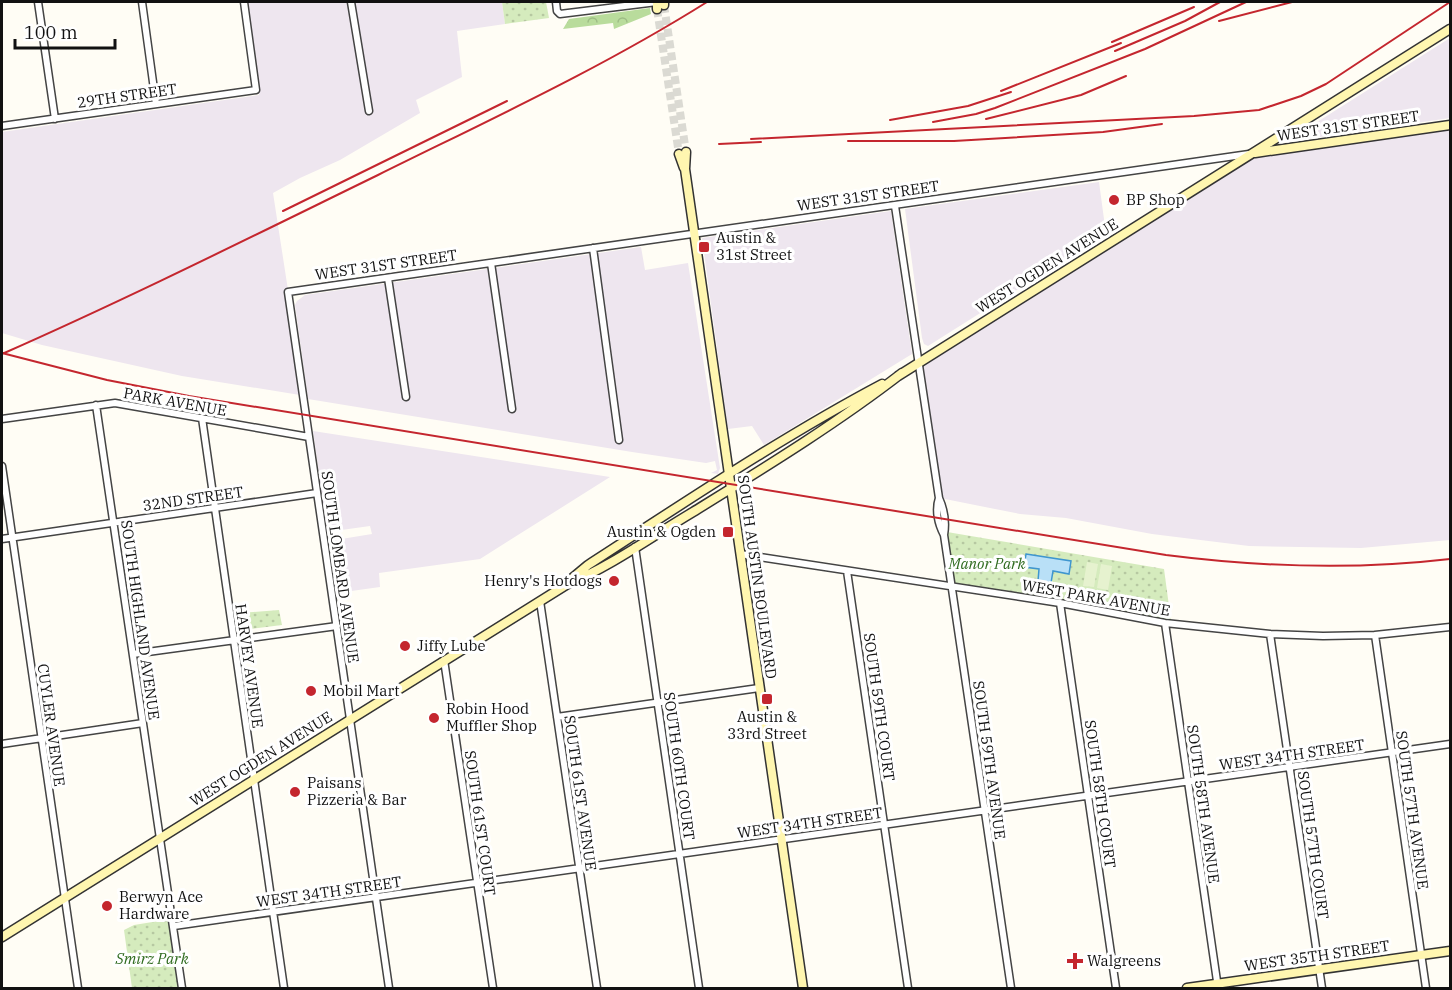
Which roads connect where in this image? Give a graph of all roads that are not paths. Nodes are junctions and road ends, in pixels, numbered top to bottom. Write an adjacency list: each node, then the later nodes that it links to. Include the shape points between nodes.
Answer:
1 (38, 2): 10 (street)
2 (142, 2): 8 (street)
3 (244, 2): 8 (street, 29TH STREET, via 256,90)
4 (351, 2): 9 (street)
5 (556, 2): 6 (street, via 560,14)
6 (660, 4)
7 (1450, 29): 14 (main road, WEST OGDEN AVENUE)
8 (156, 104): 10 (street, 29TH STREET)
9 (369, 111)
10 (55, 118): 12 (street, 29TH STREET)
11 (1450, 125): 14 (main road, WEST 31ST STREET)
12 (2, 126)
13 (682, 153): 16 (main road, SOUTH AUSTIN BOULEVARD)
14 (1252, 154): 15 (street, WEST 31ST STREET); 21 (main road, WEST OGDEN AVENUE)
15 (895, 206): 16 (street, WEST 31ST STREET); 21 (street, SOUTH 59TH AVENUE)
16 (694, 233): 17 (street, WEST 31ST STREET); 31 (main road, SOUTH AUSTIN BOULEVARD)
17 (592, 248): 18 (street, WEST 31ST STREET); 29 (street)
18 (491, 263): 19 (street, WEST 31ST STREET); 25 (street)
19 (388, 278): 20 (street, WEST 31ST STREET); 23 (street)
20 (288, 292): 28 (street, SOUTH LOMBARD AVENUE)
21 (919, 363): 22 (main road, WEST OGDEN AVENUE); 42 (street, SOUTH 59TH AVENUE, via 939,498 938,516)
22 (903, 374): 31 (main road, WEST OGDEN AVENUE, via 846,403); 32 (main road, WEST OGDEN AVENUE)
23 (406, 397)
24 (96, 405): 26 (street, PARK AVENUE, via 115,403); 27 (street, PARK AVENUE); 35 (street, SOUTH HIGHLAND AVENUE)
25 (512, 409)
26 (202, 418): 28 (street, PARK AVENUE); 34 (street, HARVEY AVENUE)
27 (2, 419)
28 (309, 437): 33 (street, SOUTH LOMBARD AVENUE)
29 (619, 440)
30 (2, 466): 36 (street, CUYLER AVENUE)
31 (729, 475): 32 (main road, SOUTH AUSTIN BOULEVARD); 41 (main road, WEST OGDEN AVENUE, via 588,565)
32 (731, 488): 38 (main road, WEST OGDEN AVENUE); 39 (main road, SOUTH AUSTIN BOULEVARD)
33 (317, 493): 34 (street, 32ND STREET); 46 (street, SOUTH LOMBARD AVENUE)
34 (215, 508): 35 (street, 32ND STREET); 50 (street, HARVEY AVENUE)
35 (113, 522): 36 (street, 32ND STREET); 51 (street, SOUTH HIGHLAND AVENUE)
36 (12, 537): 37 (street, 32ND STREET); 58 (street, CUYLER AVENUE)
37 (2, 539)
38 (635, 547): 41 (main road, WEST OGDEN AVENUE); 54 (street, SOUTH 60TH COURT)
39 (740, 554): 40 (street, WEST PARK AVENUE); 53 (main road, SOUTH AUSTIN BOULEVARD)
40 (847, 571): 42 (street, WEST PARK AVENUE); 67 (street, SOUTH 59TH COURT)
41 (566, 585): 43 (main road, WEST OGDEN AVENUE)
42 (952, 587): 44 (street, WEST PARK AVENUE); 66 (street, SOUTH 59TH AVENUE)
43 (540, 601): 52 (main road, WEST OGDEN AVENUE); 55 (street, SOUTH 61ST AVENUE)
44 (1060, 603): 45 (street, WEST PARK AVENUE); 65 (street, SOUTH 58TH COURT)
45 (1165, 623): 48 (street, WEST PARK AVENUE); 64 (street, SOUTH 58TH AVENUE)
46 (337, 626): 50 (street); 56 (street, SOUTH LOMBARD AVENUE)
47 (1450, 627): 49 (street, WEST PARK AVENUE)
48 (1270, 634): 49 (street, WEST PARK AVENUE); 62 (street, SOUTH 57TH COURT)
49 (1376, 635): 61 (street, SOUTH 57TH AVENUE)
50 (234, 640): 51 (street); 63 (street, HARVEY AVENUE)
51 (133, 654): 57 (street, SOUTH HIGHLAND AVENUE)
52 (444, 660): 56 (main road, WEST OGDEN AVENUE); 72 (street, SOUTH 61ST COURT)
53 (759, 688): 54 (street); 69 (main road, SOUTH AUSTIN BOULEVARD)
54 (658, 703): 55 (street); 70 (street, SOUTH 60TH COURT)
55 (557, 717): 71 (street, SOUTH 61ST AVENUE)
56 (350, 719): 63 (main road, WEST OGDEN AVENUE); 74 (street, SOUTH LOMBARD AVENUE)
57 (143, 723): 58 (street); 68 (street, SOUTH HIGHLAND AVENUE)
58 (41, 738): 59 (street); 73 (street, CUYLER AVENUE)
59 (2, 744)
60 (1450, 744): 61 (street, WEST 34TH STREET)
61 (1392, 753): 62 (street, WEST 34TH STREET); 79 (street, SOUTH 57TH AVENUE)
62 (1290, 767): 64 (street, WEST 34TH STREET); 80 (street, SOUTH 57TH COURT)
63 (253, 779): 68 (main road, WEST OGDEN AVENUE); 75 (street, HARVEY AVENUE)
64 (1188, 782): 65 (street, WEST 34TH STREET); 81 (street, SOUTH 58TH AVENUE)
65 (1088, 796): 66 (street, WEST 34TH STREET); 92 (street, SOUTH 58TH COURT)
66 (984, 811): 67 (street, WEST 34TH STREET); 91 (street, SOUTH 59TH AVENUE)
67 (884, 825): 69 (street, WEST 34TH STREET); 90 (street, SOUTH 59TH COURT)
68 (160, 839): 73 (main road, WEST OGDEN AVENUE); 76 (street, SOUTH HIGHLAND AVENUE)
69 (781, 840): 70 (street, WEST 34TH STREET); 89 (main road, SOUTH AUSTIN BOULEVARD)
70 (680, 854): 71 (street, WEST 34TH STREET); 88 (street, SOUTH 60TH COURT)
71 (579, 868): 72 (street, WEST 34TH STREET); 87 (street, SOUTH 61ST AVENUE)
72 (477, 883): 74 (street, WEST 34TH STREET); 86 (street, SOUTH 61ST COURT)
73 (64, 898): 77 (main road, WEST OGDEN AVENUE); 82 (street, CUYLER AVENUE)
74 (376, 898): 75 (street, WEST 34TH STREET); 85 (street, SOUTH LOMBARD AVENUE)
75 (273, 912): 76 (street, WEST 34TH STREET); 84 (street, HARVEY AVENUE)
76 (174, 926): 83 (street, SOUTH HIGHLAND AVENUE)
77 (2, 937)
78 (1450, 951): 79 (main road, WEST 35TH STREET)
79 (1421, 955): 80 (main road, WEST 35TH STREET); 95 (street, SOUTH 57TH AVENUE)
80 (1319, 970): 81 (main road, WEST 35TH STREET); 94 (street, SOUTH 57TH COURT)
81 (1218, 986): 93 (main road, WEST 35TH STREET)
82 (78, 988)
83 (182, 988)
84 (284, 988)
85 (389, 988)
86 (493, 988)
87 (597, 988)
88 (699, 988)
89 (803, 988)
90 (908, 988)
91 (1011, 988)
92 (1116, 988)
93 (1187, 988)
94 (1322, 988)
95 (1426, 988)

